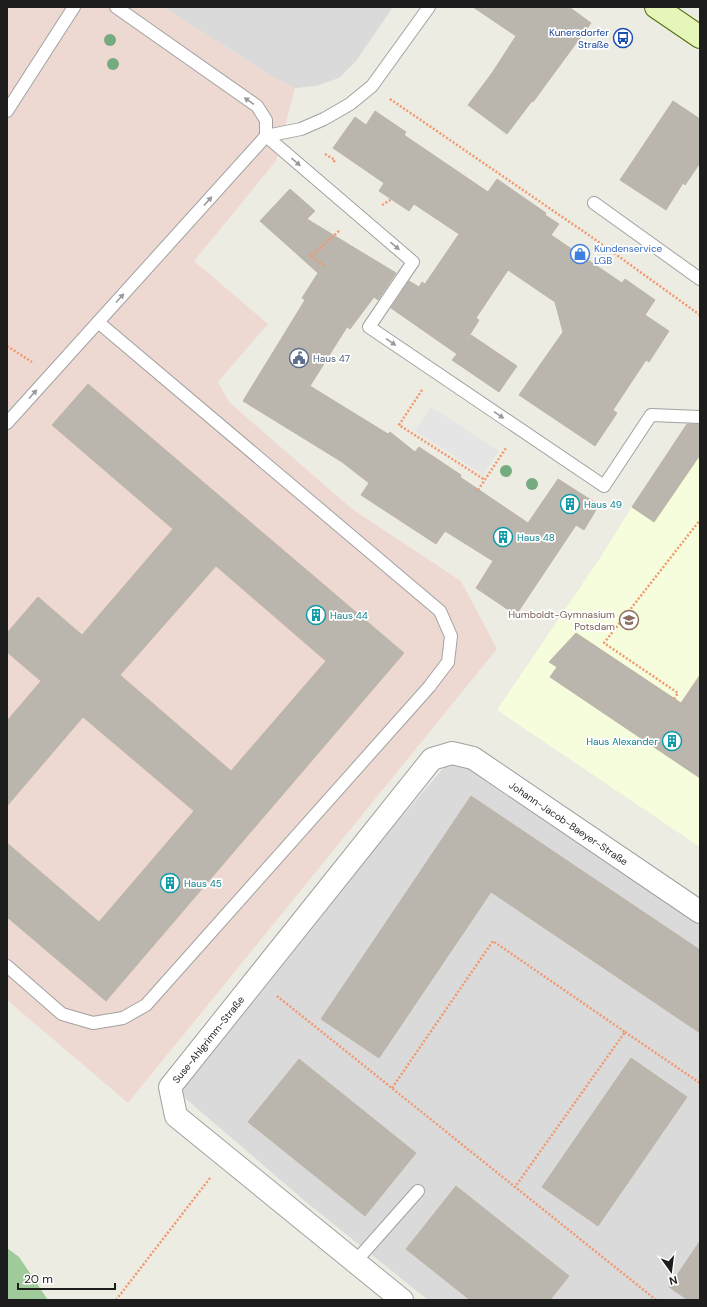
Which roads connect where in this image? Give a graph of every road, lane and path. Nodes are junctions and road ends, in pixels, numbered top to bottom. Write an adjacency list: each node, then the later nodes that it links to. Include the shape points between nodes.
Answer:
1 (74, 7): 7 (lane)
2 (116, 7): 8 (lane, one-way to 2, via 266,120 257,106)
3 (429, 7): 6 (lane)
4 (656, 7): 5 (main road)
5 (700, 37)
6 (372, 86): 8 (lane, via 350,104 324,119 289,132); 11 (path)
7 (7, 111)
8 (266, 136): 12 (lane, one-way to 8); 14 (lane, one-way to 14, via 413,262 369,327)
9 (594, 203): 10 (lane)
10 (700, 279)
11 (700, 315)
12 (98, 322): 15 (lane); 25 (lane, via 440,611 451,636 448,662 430,687 146,1005 123,1018 94,1023 62,1014)
13 (7, 346): 15 (path)
14 (434, 371): 18 (lane, one-way to 18); 19 (path, via 399,425)
15 (50, 375): 17 (lane, one-way to 15)
16 (700, 417): 18 (lane, via 651,415 604,486)
17 (7, 423)
18 (523, 431): 19 (path, via 508,446)
19 (485, 480): 20 (path)
20 (478, 490)
21 (700, 520): 22 (path, via 604,643 678,693)
22 (674, 699)
23 (432, 759): 24 (street, Johann-Jacob-Baeyer-Straße, via 452,753 473,758); 26 (street, Suse-Ahlgrimm-Straße)
24 (700, 912)
25 (7, 966)
26 (257, 980): 29 (path); 30 (street, Suse-Ahlgrimm-Straße, via 170,1087 176,1116)
27 (625, 1032): 28 (path); 29 (path, via 493,941); 31 (path)
28 (700, 1083)
29 (392, 1088): 31 (path)
30 (226, 1157): 33 (street, Suse-Ahlgrimm-Straße); 34 (path)
31 (515, 1186): 36 (path)
32 (418, 1191): 33 (lane)
33 (355, 1262): 35 (street, Suse-Ahlgrimm-Straße)
34 (116, 1300)
35 (402, 1300)
36 (656, 1300)

